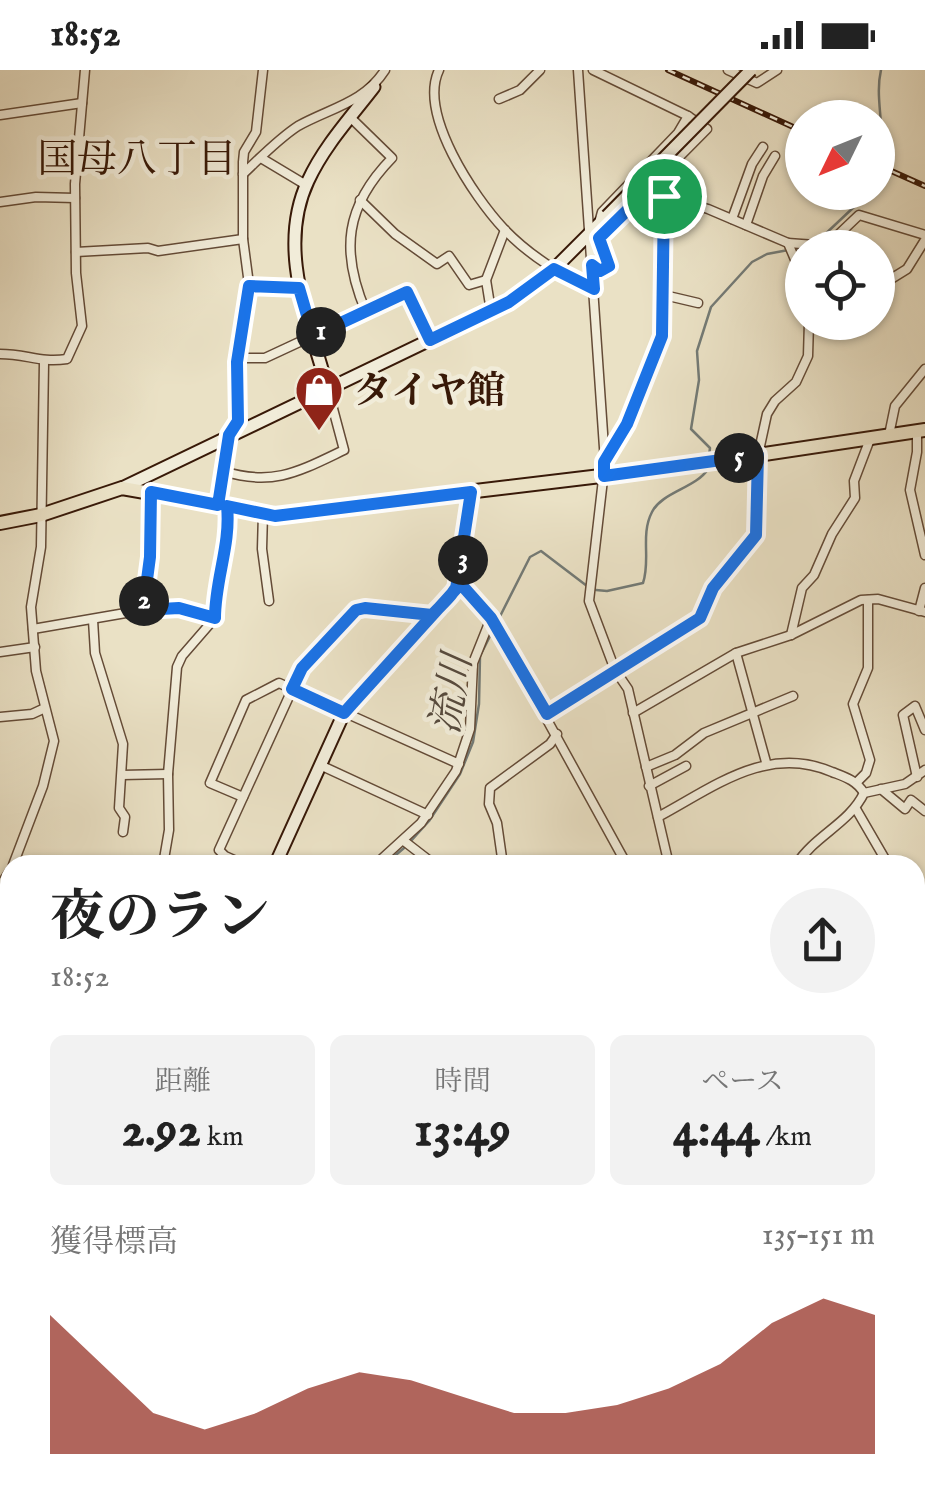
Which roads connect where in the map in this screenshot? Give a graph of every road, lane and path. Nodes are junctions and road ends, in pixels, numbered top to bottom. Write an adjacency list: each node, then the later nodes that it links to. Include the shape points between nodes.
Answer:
1 (95, 70): 10 (street)
2 (263, 70): 21 (street)
3 (385, 70): 12 (street)
4 (439, 70): 30 (street, via 436,120)
5 (540, 70): 13 (street, via 520,90)
6 (578, 70): 32 (street)
7 (594, 70): 16 (street)
8 (751, 70): 32 (street, bridge)
9 (777, 70): 11 (street, via 757,83)
10 (85, 71): 14 (street)
11 (734, 71)
12 (374, 86): 17 (street); 20 (street, via 296,127)
13 (499, 98)
14 (82, 103): 15 (street); 25 (street)
15 (0, 116)
16 (688, 116): 22 (street, via 707,129); 32 (street, via 602,212)
17 (351, 118): 23 (street); 26 (street, via 392,158)
18 (763, 147): 28 (street)
19 (775, 156): 29 (street)
20 (261, 158): 21 (street); 23 (street)
21 (243, 174): 34 (street)
22 (656, 182): 24 (street); 37 (street, via 599,238 606,270)
23 (306, 185): 42 (street, via 294,238)
24 (664, 196): 28 (street); 44 (street)
25 (75, 198): 27 (street); 36 (street)
26 (360, 200): 40 (street, via 437,264 449,256 469,284); 46 (street, via 350,231 350,264)
27 (0, 202)
28 (732, 219): 29 (street)
29 (746, 225): 35 (street)
30 (505, 230): 38 (street); 40 (street)
31 (843, 230): 33 (street, via 859,214)
32 (592, 232): 37 (street); 38 (street)
33 (925, 237): 39 (street, via 907,269)
34 (244, 238): 36 (street); 41 (street)
35 (785, 242)
36 (76, 252): 53 (street, via 82,326 67,360)
37 (592, 265): 43 (street)
38 (554, 269): 43 (street); 47 (street)
39 (895, 276)
40 (486, 280): 47 (street)
41 (249, 286): 42 (street); 52 (street)
42 (299, 288): 48 (street)
43 (594, 289): 61 (street)
44 (664, 295): 45 (street); 61 (street, via 660,350)
45 (698, 303)
46 (366, 312): 48 (street); 49 (street, via 407,292)
47 (491, 312): 49 (street)
48 (313, 336): 52 (street, via 266,358); 55 (street)
49 (430, 340): 55 (street)
50 (808, 340): 60 (street, via 796,382 767,414)
51 (0, 354): 53 (street)
52 (238, 358): 57 (street, via 238,421)
53 (44, 363): 68 (street)
54 (925, 369): 58 (street, via 895,406)
55 (328, 390): 57 (street); 62 (street, via 344,450 291,475 250,480)
56 (921, 431): 58 (main road); 70 (street, via 910,490)
57 (229, 435): 62 (street); 63 (street)
58 (889, 435): 59 (main road)
59 (870, 439): 60 (main road); 83 (street, via 854,481 855,498 802,588)
60 (758, 455): 61 (main road); 87 (street, via 752,543 713,588 700,618)
61 (604, 469): 65 (main road); 87 (street, via 589,601)
62 (223, 471): 66 (street)
63 (122, 488): 64 (main road); 68 (main road)
64 (151, 492): 66 (main road); 76 (street)
65 (471, 492): 67 (main road); 72 (street)
66 (222, 506): 67 (main road); 79 (street, via 230,533)
67 (263, 514): 75 (street)
68 (41, 515): 69 (main road); 82 (street)
69 (0, 523)
70 (922, 527): 71 (street)
71 (925, 556)
72 (459, 582): 78 (street); 81 (street)
73 (925, 588): 77 (street)
74 (868, 600): 77 (street); 83 (street); 107 (street, via 868,668 853,704 870,760)
75 (268, 601)
76 (143, 610): 79 (street, via 179,608); 80 (street)
77 (922, 611)
78 (432, 615): 88 (street, via 356,610 302,668); 91 (street)
79 (215, 618): 104 (street, via 177,667)
80 (93, 620): 82 (street); 105 (street, via 94,653 123,744)
81 (492, 620): 93 (street); 99 (street, via 474,663 470,728)
82 (33, 629): 84 (street)
83 (790, 634): 86 (street)
84 (35, 647): 85 (street); 90 (street)
85 (0, 652)
86 (736, 654): 92 (street); 94 (street)
87 (615, 670): 92 (street); 93 (street)
88 (292, 689): 91 (street); 111 (street); 111 (street, via 279,683 246,700 210,782)
89 (793, 696): 94 (street)
90 (45, 708): 95 (street); 118 (street, via 54,741)
91 (344, 713): 99 (street); 100 (street)
92 (634, 713): 102 (street)
93 (547, 714): 97 (street)
94 (752, 714): 98 (street); 102 (street)
95 (0, 717)
96 (925, 730): 106 (street, via 916,706 903,715)
97 (557, 734): 124 (street, via 490,788); 125 (street)
98 (766, 762): 107 (street, via 810,762); 115 (street)
99 (459, 764): 114 (street)
100 (320, 765): 114 (street); 121 (street)
101 (686, 766): 108 (street)
102 (646, 767): 108 (street)
103 (925, 770): 106 (street)
104 (168, 774): 105 (street); 119 (street)
105 (122, 775): 116 (street)
106 (916, 777): 109 (street)
107 (858, 782): 110 (street)
108 (649, 786): 115 (street)
109 (881, 790): 110 (street); 113 (street, via 905,809 911,800)
110 (864, 792): 112 (street)
111 (242, 798): 120 (street, via 219,850)
112 (856, 809): 127 (street); 128 (street)
113 (925, 811)
114 (428, 815): 117 (street)
115 (658, 817): 126 (street)
116 (124, 832)
117 (404, 841): 122 (street); 123 (street)
118 (17, 855)
119 (165, 855)
120 (224, 855)
121 (280, 855)
122 (387, 855)
123 (422, 855)
124 (501, 855)
125 (619, 855)
126 (667, 855)
127 (804, 855)
128 (884, 855)

